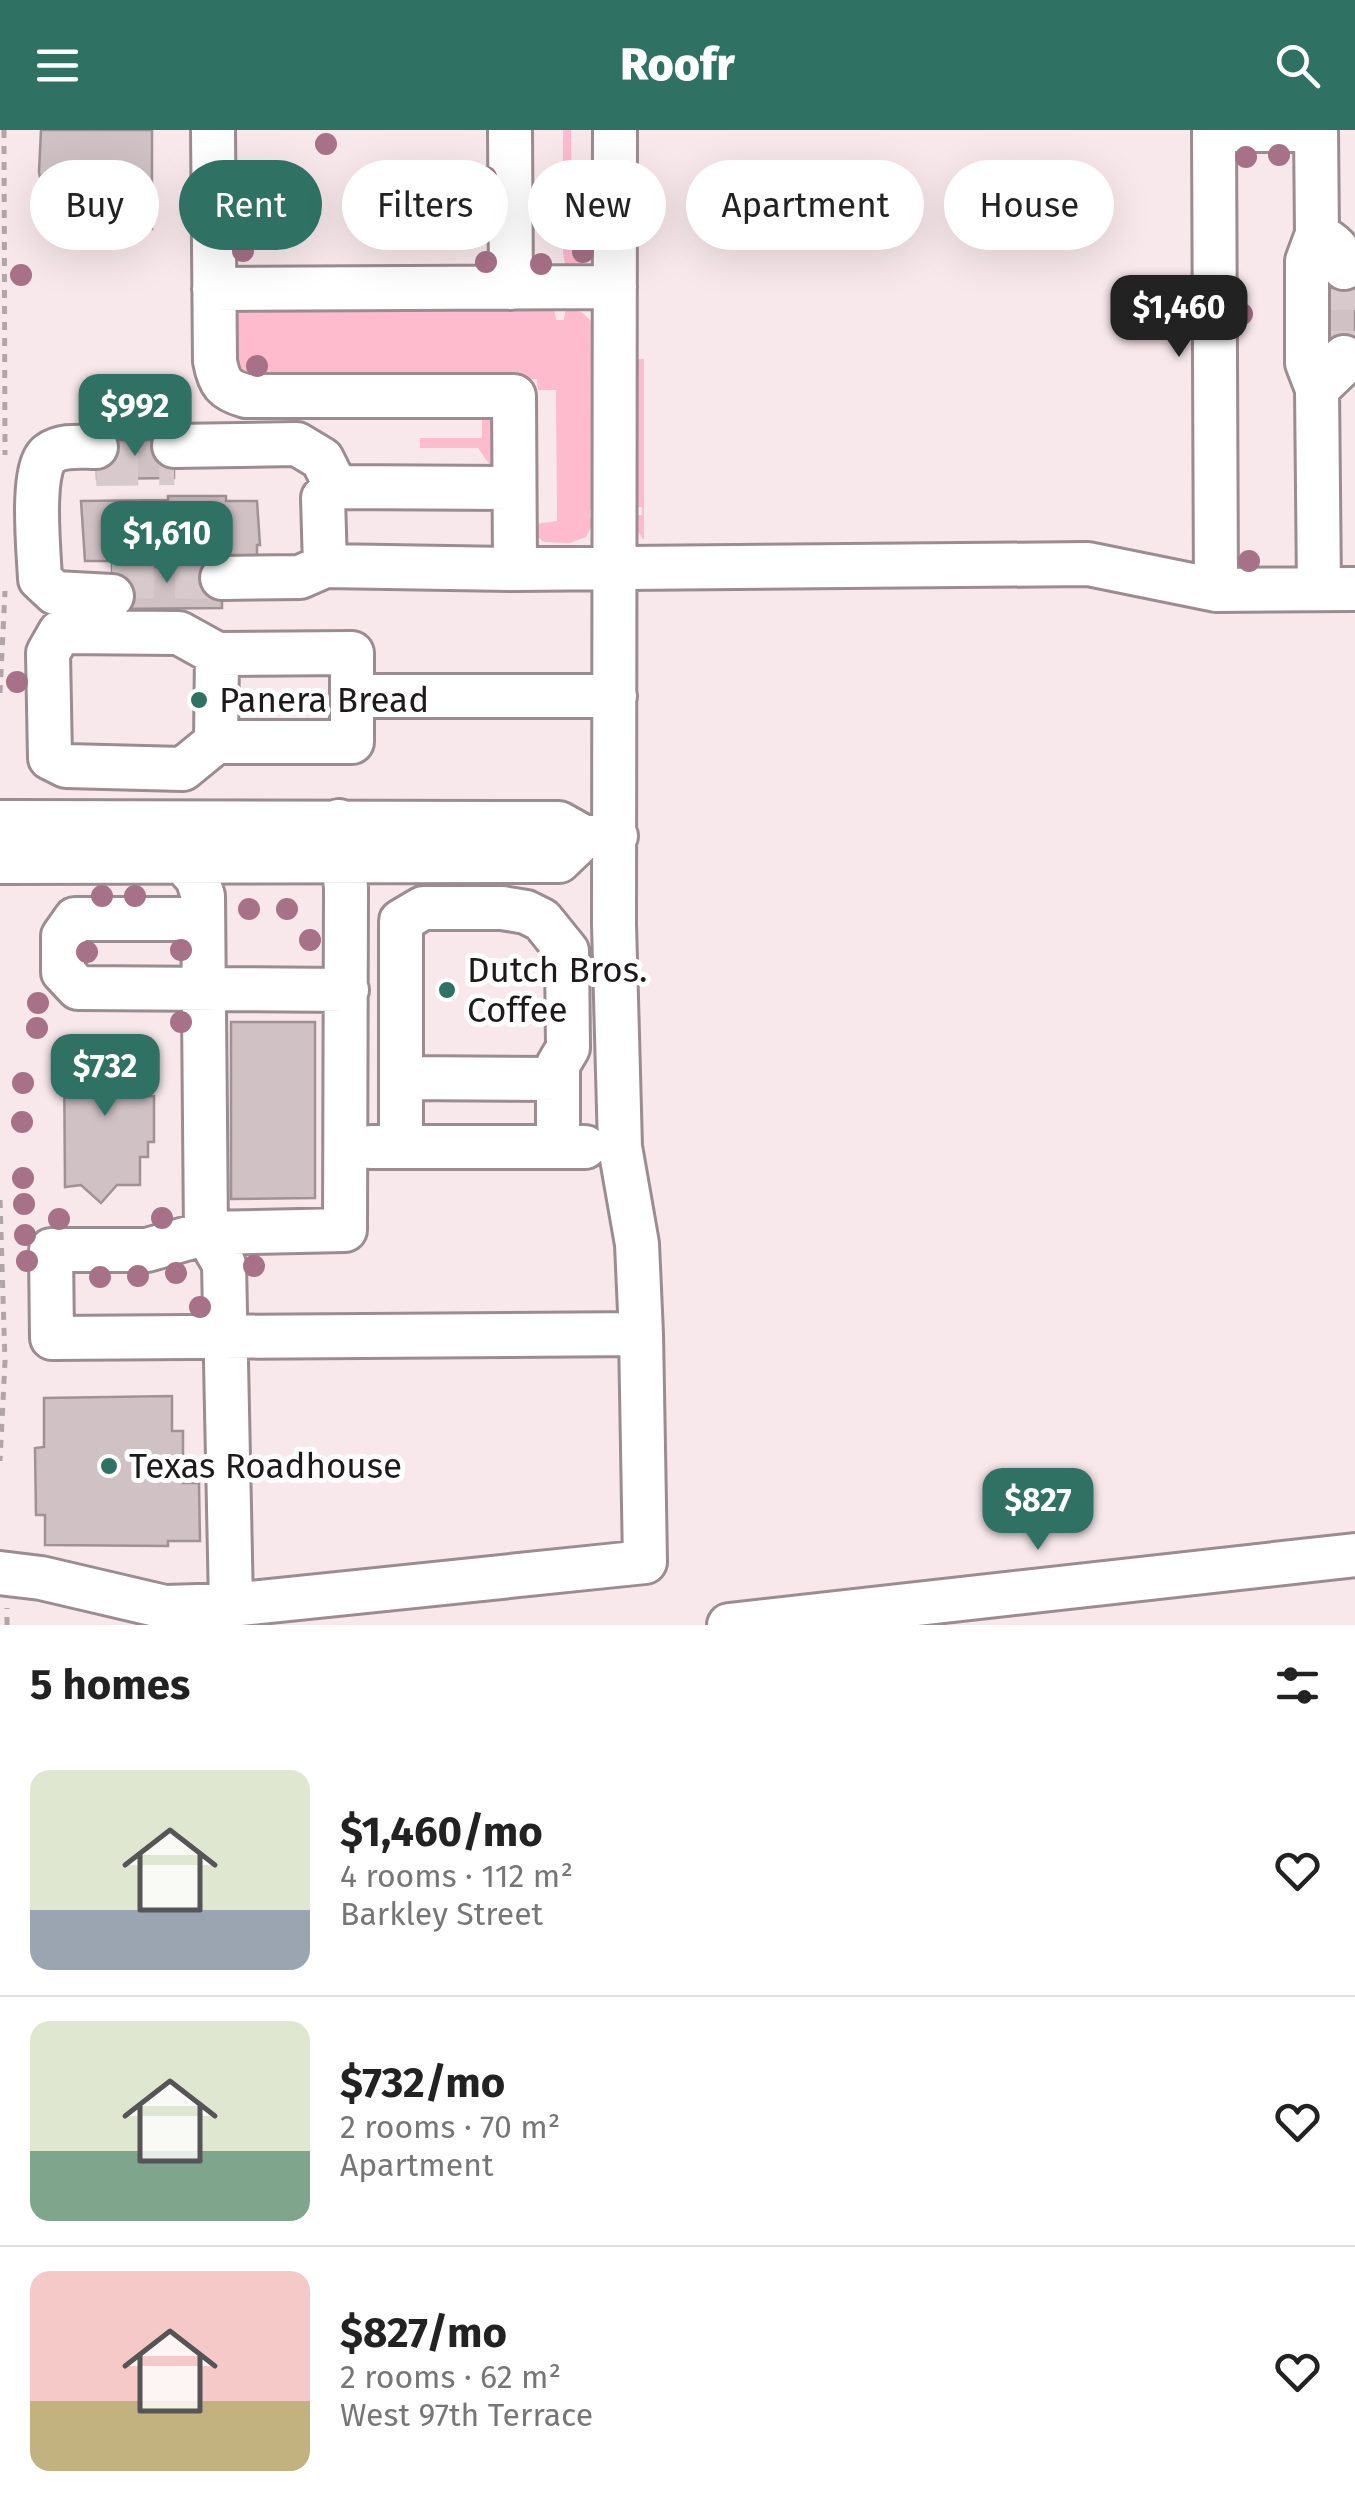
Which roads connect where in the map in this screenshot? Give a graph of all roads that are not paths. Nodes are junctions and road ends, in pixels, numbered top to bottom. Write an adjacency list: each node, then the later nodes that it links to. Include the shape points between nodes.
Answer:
1 (213, 130): 9 (street)
2 (510, 130): 8 (street)
3 (615, 130): 7 (street)
4 (1214, 130): 5 (street, via 1316,130); 22 (street)
5 (1317, 234): 6 (street, via 1337,246); 11 (street, via 1307,261 1307,362)
6 (1344, 268)
7 (616, 287): 8 (street); 17 (street)
8 (511, 288): 9 (street)
9 (214, 289): 15 (street, via 215,361 228,391 514,396)
10 (1344, 357): 11 (street)
11 (1317, 388): 21 (street)
12 (174, 455): 14 (street, via 290,462)
13 (96, 456): 19 (street, via 57,476 58,558 73,573)
14 (336, 488): 15 (street); 16 (street, via 324,498)
15 (514, 488): 18 (street)
16 (325, 566): 18 (street); 20 (street, via 300,577)
17 (616, 568): 18 (street); 22 (street, via 1088,564); 25 (street)
18 (515, 569)
19 (112, 586)
20 (222, 587)
21 (1337, 589): 22 (street)
22 (1216, 590)
23 (217, 654): 24 (street, via 352,653); 26 (street); 26 (street, via 179,633 80,632 60,632 48,653 50,758 66,766 183,769)
24 (352, 696): 25 (street); 26 (street, via 352,742)
25 (615, 696): 28 (street)
26 (216, 742)
27 (0, 822): 29 (street)
28 (600, 837): 29 (street, via 560,823); 40 (street, via 614,924)
29 (340, 841): 30 (street); 34 (street)
30 (182, 861): 31 (street); 32 (street, via 197,878)
31 (0, 862)
32 (203, 919): 33 (street); 33 (street, via 75,919 63,936 63,972 78,988)
33 (204, 990): 34 (street); 41 (street)
34 (347, 990): 37 (street)
35 (558, 1072): 36 (street); 36 (street, via 543,1050 540,954 520,932 428,931 401,948); 39 (street)
36 (401, 1078): 38 (street)
37 (346, 1148): 38 (street); 41 (street, via 346,1230)
38 (401, 1148): 39 (street)
39 (558, 1148): 40 (street)
40 (620, 1148): 42 (street, via 637,1244)
41 (206, 1233): 43 (street, via 224,1264); 43 (street, via 147,1250 52,1250 52,1338)
42 (642, 1334): 43 (street); 46 (street, via 645,1562)
43 (226, 1339): 46 (street)
44 (1355, 1555): 47 (street)
45 (0, 1573): 46 (street, via 165,1607)
46 (231, 1605)
47 (729, 1625)

